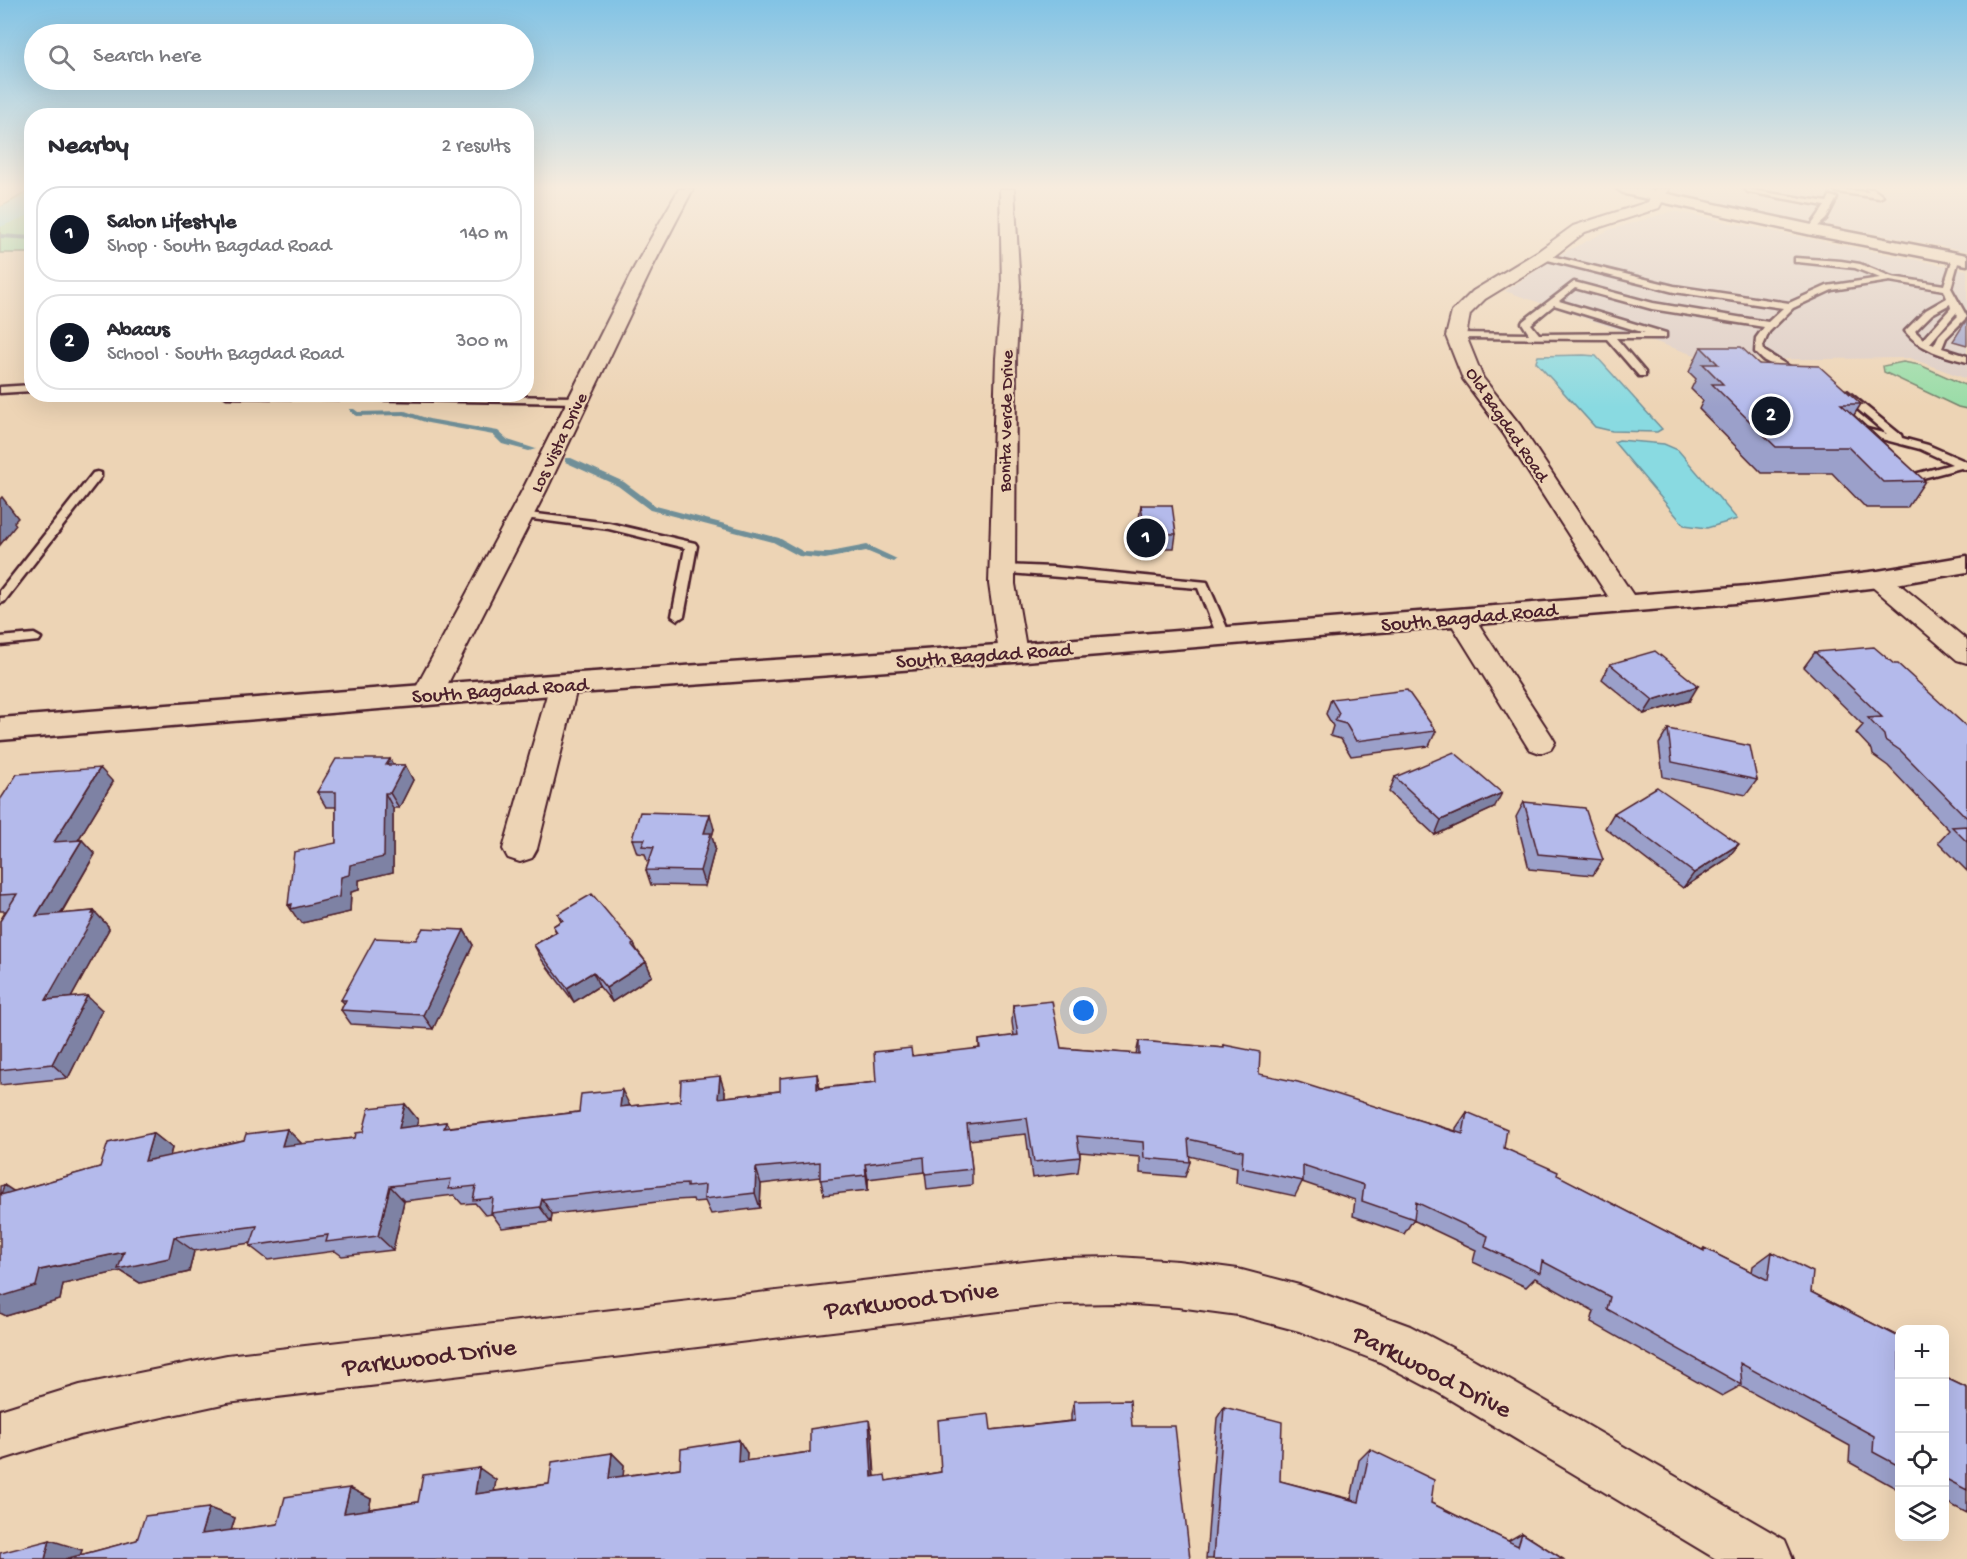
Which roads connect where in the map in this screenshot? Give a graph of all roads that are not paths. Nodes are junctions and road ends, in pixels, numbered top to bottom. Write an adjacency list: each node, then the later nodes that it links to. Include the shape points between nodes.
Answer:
1 (646, 262): 27 (street, Los Vista Drive)
2 (1010, 262): 35 (street, Bonita Verde Drive)
3 (1534, 262): 15 (street, via 1479,295 1461,312)
4 (1565, 262): 7 (lane)
5 (1815, 262): 8 (lane, via 1857,266)
6 (1961, 262): 10 (lane)
7 (1593, 269): 9 (lane); 13 (lane, via 1674,289)
8 (1890, 279): 10 (lane); 13 (lane, via 1830,288)
9 (1574, 285): 11 (lane); 14 (lane, via 1652,306)
10 (1947, 288): 12 (lane)
11 (1552, 302): 16 (lane, via 1526,323); 17 (lane, via 1663,335)
12 (1954, 304): 18 (lane); 18 (lane, via 1929,312 1910,331); 19 (lane, via 1963,316 1942,337)
13 (1790, 306): 14 (lane)
14 (1771, 325): 22 (lane, via 1760,335 1758,346 1763,357)
15 (1456, 336): 16 (lane); 38 (street, Old Bagdad Road, via 1473,379 1512,430)
16 (1536, 337): 17 (lane)
17 (1610, 337): 21 (lane)
18 (1925, 345): 19 (lane)
19 (1937, 349): 20 (lane)
20 (1967, 359)
21 (1642, 374)
22 (1808, 380)
23 (1836, 386): 29 (lane)
24 (24, 388): 25 (lane)
25 (0, 390)
26 (534, 399): 27 (lane)
27 (579, 400): 33 (street, Los Vista Drive)
28 (1846, 421): 29 (lane, via 1853,428)
29 (1902, 441): 30 (lane)
30 (1965, 465): 32 (lane)
31 (97, 475): 37 (lane)
32 (1894, 483)
33 (521, 514): 39 (lane, via 609,526 691,546); 47 (street, Los Vista Drive)
34 (1967, 564): 36 (main road, South Bagdad Road)
35 (1002, 569): 41 (lane, via 1042,568 1162,584 1203,585); 44 (street, Bonita Verde Drive)
36 (1878, 579): 38 (main road, South Bagdad Road); 45 (street)
37 (0, 599)
38 (1626, 604): 40 (main road, South Bagdad Road)
39 (678, 616)
40 (1460, 617): 41 (main road, South Bagdad Road); 49 (street)
41 (1223, 635): 44 (main road, South Bagdad Road)
42 (34, 638): 43 (lane)
43 (0, 640)
44 (1013, 653): 46 (main road, South Bagdad Road)
45 (1967, 654)
46 (564, 684): 47 (main road, South Bagdad Road); 50 (street)
47 (427, 695): 48 (main road, South Bagdad Road)
48 (0, 729)
49 (1540, 742)
50 (520, 849)
51 (0, 1435): 52 (street, Parkwood Drive, via 80,1410 227,1379 1059,1281 1178,1284 1238,1292 1299,1308 1393,1343 1456,1376)
52 (1766, 1559)

